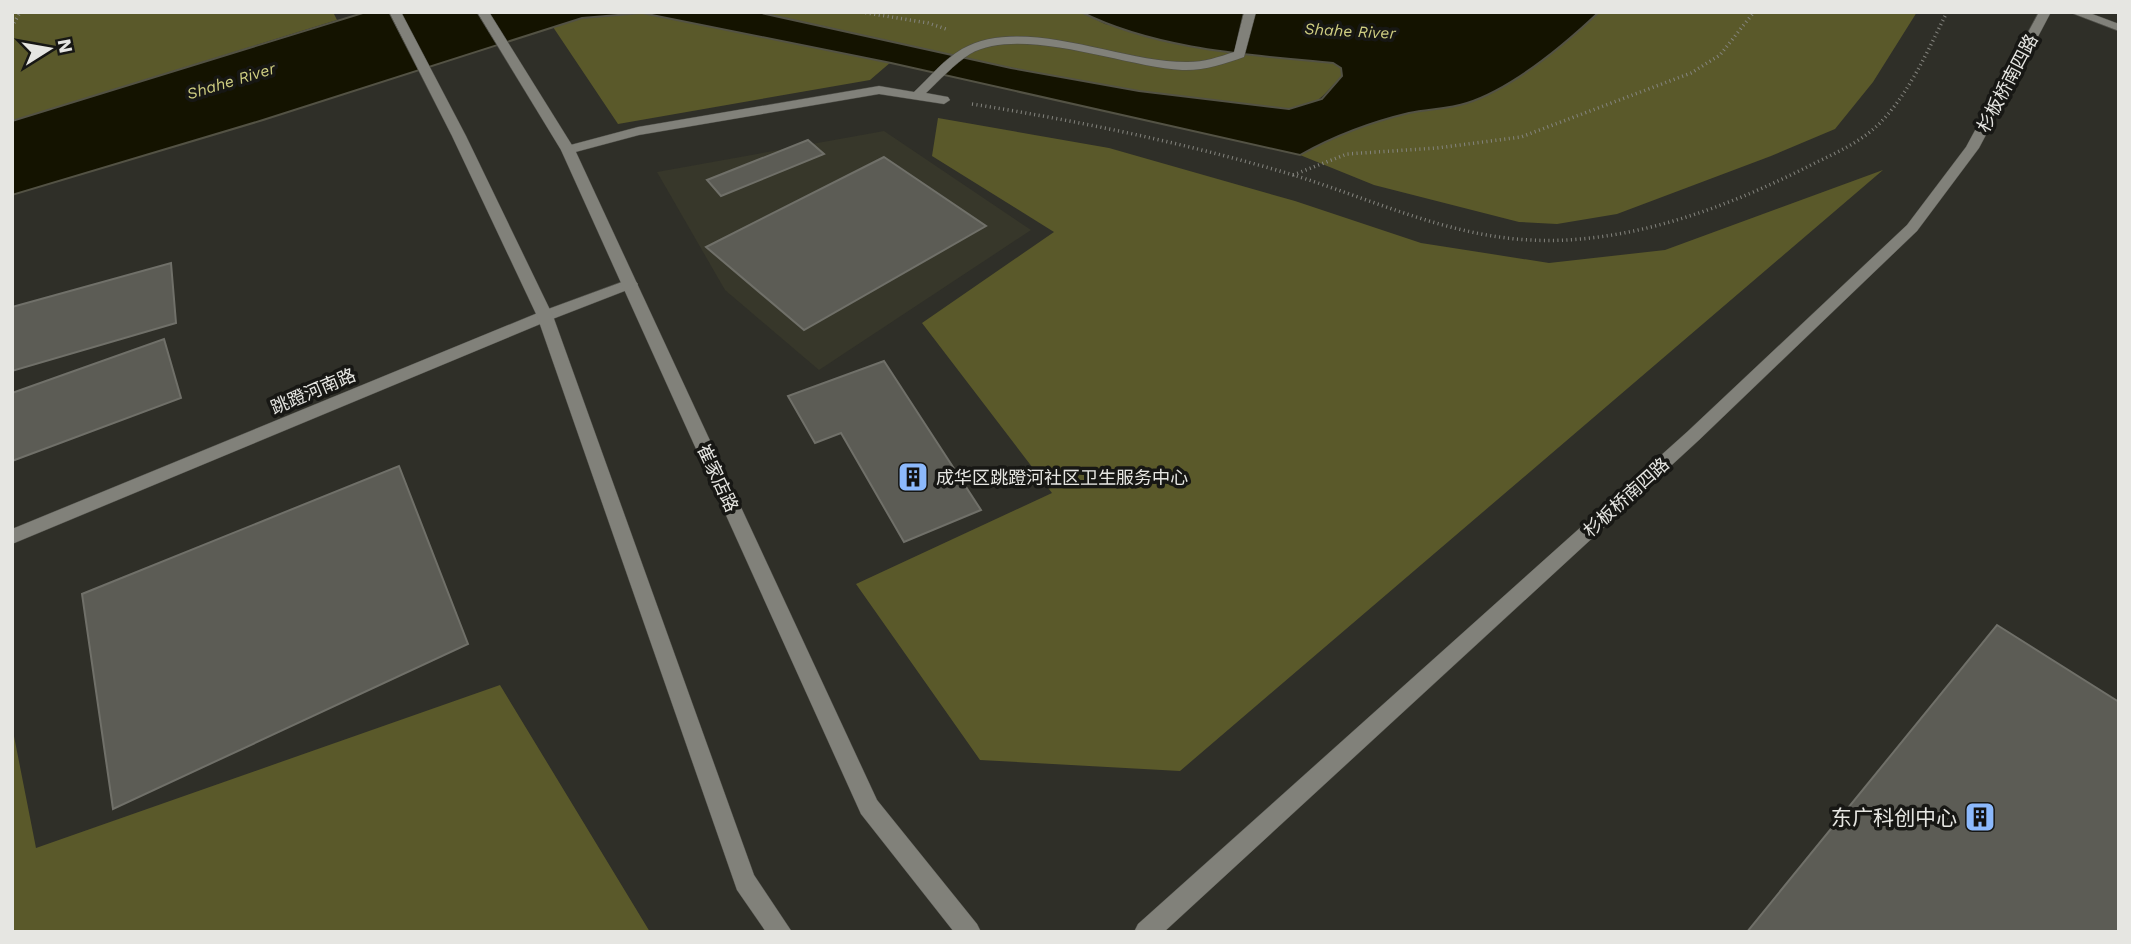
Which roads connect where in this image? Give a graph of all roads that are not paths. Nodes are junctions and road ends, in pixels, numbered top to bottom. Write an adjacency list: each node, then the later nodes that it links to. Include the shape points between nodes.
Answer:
1 (395, 12): 11 (main road)
2 (483, 12): 9 (main road, 崔家店路)
3 (1250, 12): 7 (main road, via 1240,54 1213,64 1181,66 1033,41 968,50)
4 (2045, 12): 15 (main road, 杉板桥南四路, via 1972,148 1912,228 1693,436)
5 (2075, 12): 6 (main road)
6 (2119, 28)
7 (916, 96): 8 (main road); 9 (main road, via 879,90 638,131)
8 (944, 100)
9 (568, 150): 10 (main road, 崔家店路)
10 (630, 284): 11 (main road, 跳蹬河南路); 14 (main road, 崔家店路, via 869,807)
11 (545, 316): 12 (main road, 跳蹬河南路); 13 (main road, via 745,882)
12 (12, 537)
13 (780, 932)
14 (969, 932)
15 (1146, 932)

